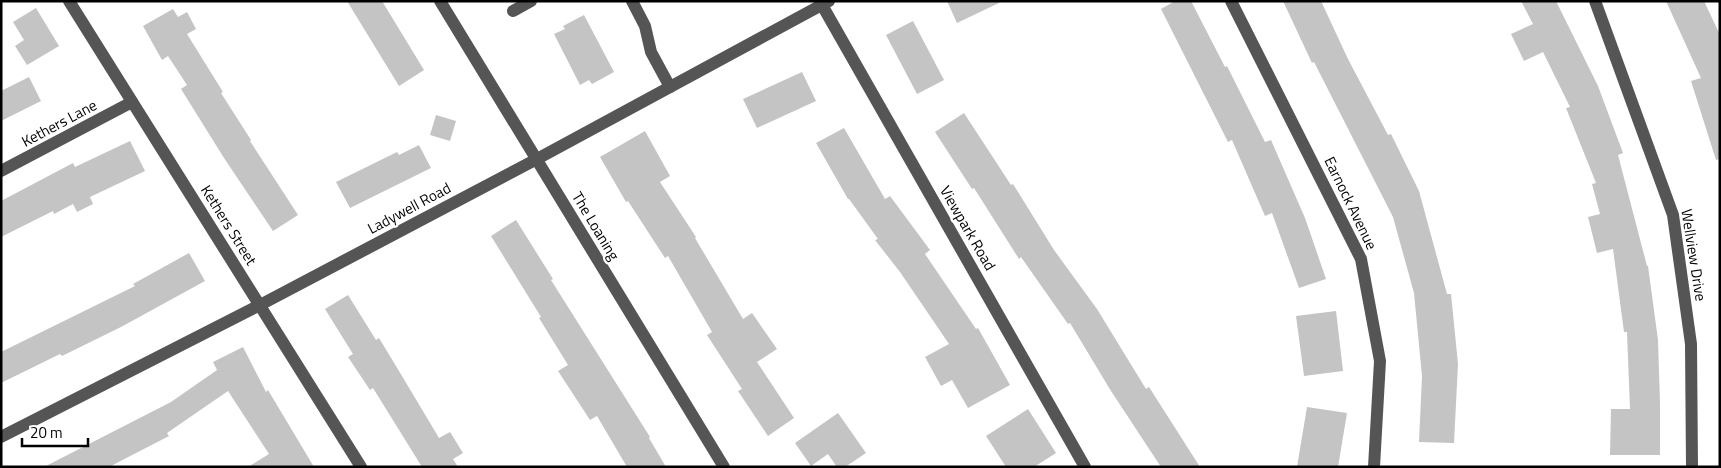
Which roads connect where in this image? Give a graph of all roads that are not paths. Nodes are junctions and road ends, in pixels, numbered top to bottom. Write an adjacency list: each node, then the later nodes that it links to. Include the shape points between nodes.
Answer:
1 (69, 1): 10 (street, Kethers Street)
2 (440, 1): 11 (street, The Loaning)
3 (531, 1): 8 (street)
4 (632, 1): 9 (street, via 645,26 651,52)
5 (1231, 1): 18 (street, Earnock Avenue, via 1361,259 1380,361)
6 (1595, 1): 19 (street, Wellview Drive, via 1673,216 1691,344)
7 (825, 3): 9 (street, Ladywell Road); 17 (street, Viewpark Road)
8 (513, 11)
9 (670, 87): 11 (street, Ladywell Road)
10 (132, 102): 12 (street, Kethers Lane); 13 (street, Kethers Street)
11 (537, 159): 13 (street, Ladywell Road); 16 (street, The Loaning)
12 (1, 172)
13 (260, 305): 14 (street, Ladywell Road); 15 (street, Kethers Street)
14 (1, 437)
15 (361, 467)
16 (724, 467)
17 (1085, 467)
18 (1374, 467)
19 (1692, 467)

